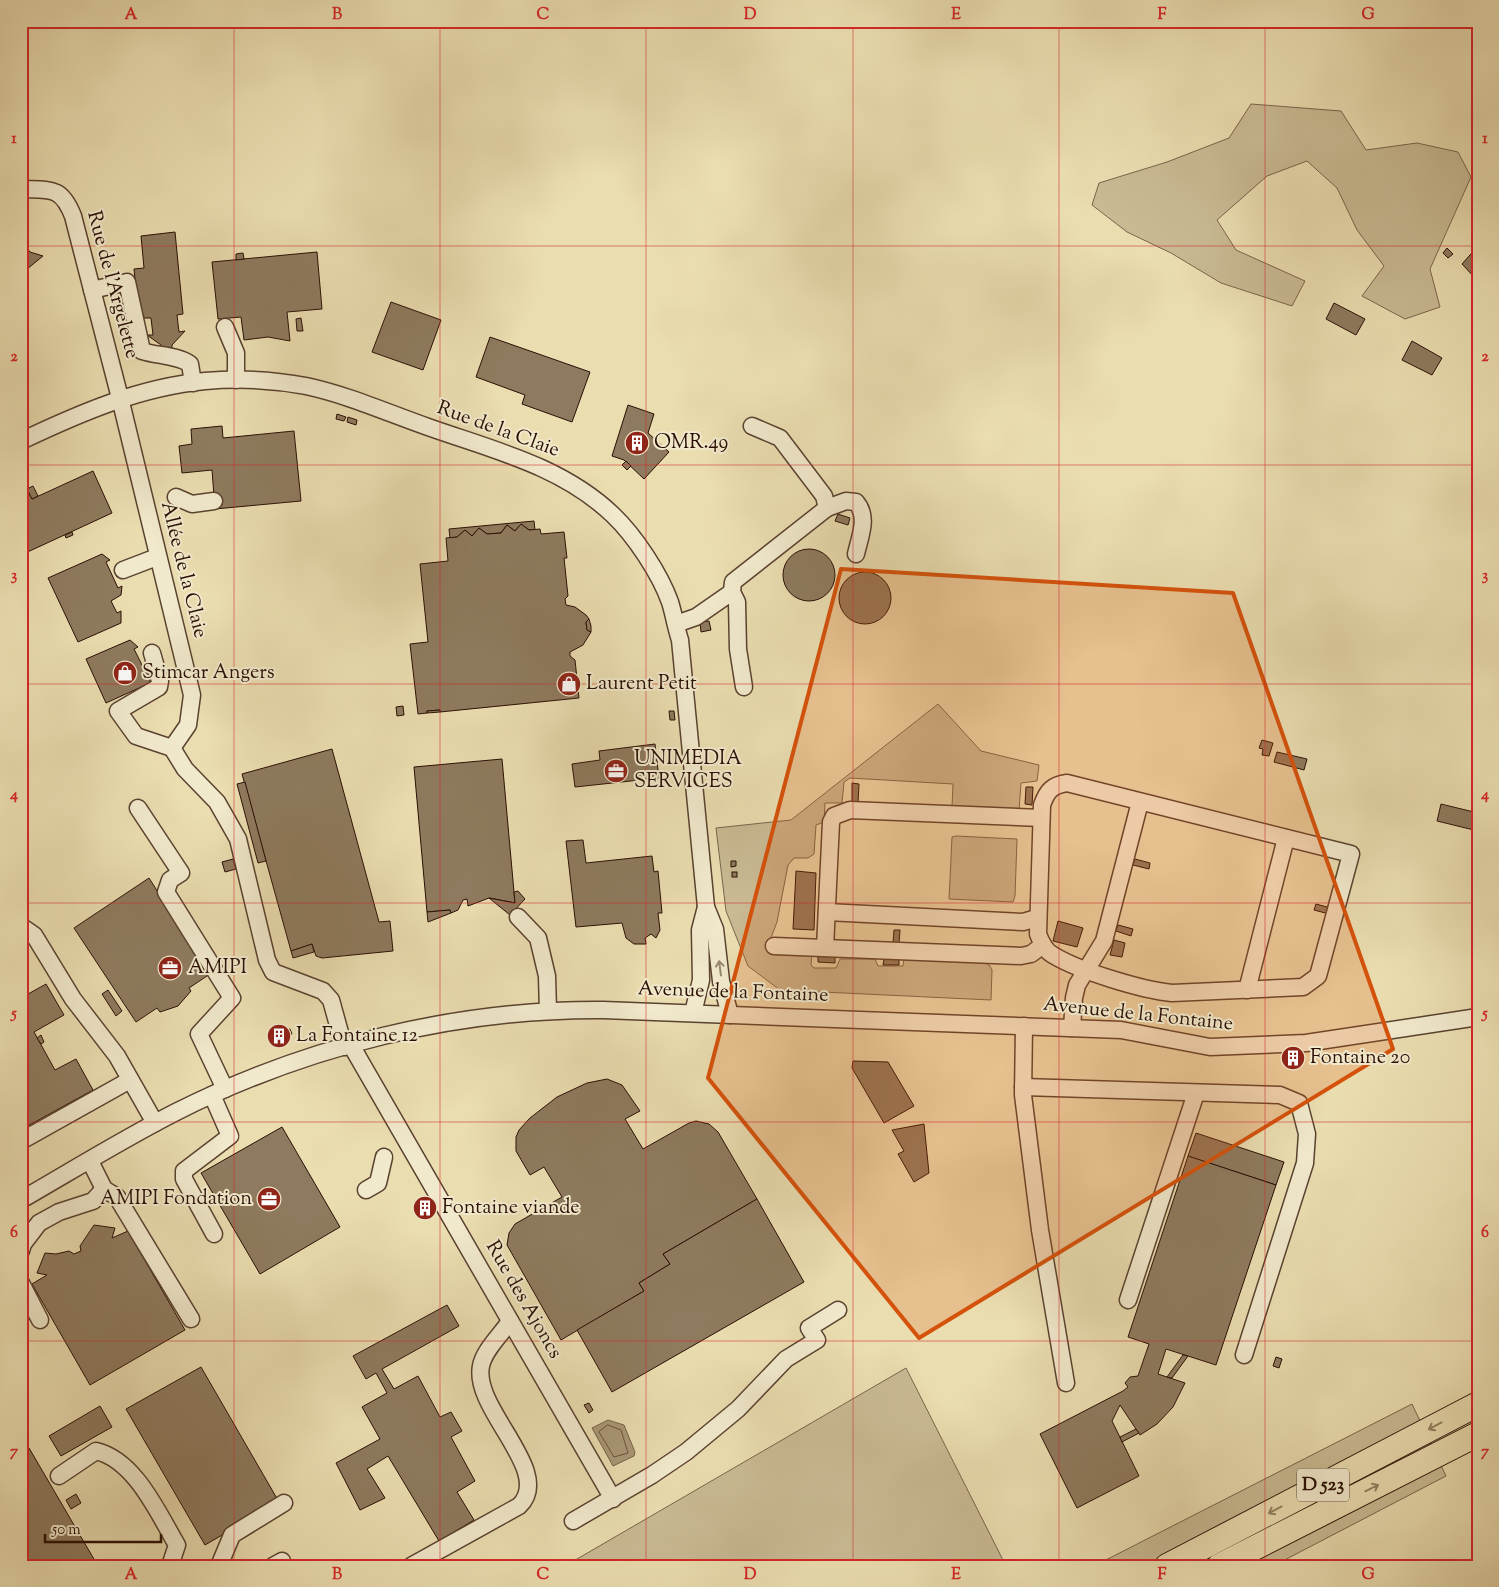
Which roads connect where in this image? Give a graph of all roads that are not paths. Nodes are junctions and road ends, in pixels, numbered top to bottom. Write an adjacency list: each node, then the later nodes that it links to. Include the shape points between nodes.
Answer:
1 (21, 189): 2 (street, Rue de l'Argelette, via 51,190 66,198)
2 (92, 290): 5 (street, via 127,282 142,351 183,359 190,364); 6 (street, Rue de l'Argelette)
3 (225, 327): 4 (street, via 237,359)
4 (236, 380): 5 (street, Rue de la Claie); 16 (street, Rue de la Claie, via 306,386 348,398 560,476 614,516 659,578)
5 (193, 383): 6 (street, Rue de la Claie)
6 (120, 398): 8 (street, Rue de la Claie); 13 (street, Allée de la Claie)
7 (752, 426): 11 (street, via 780,438 824,496)
8 (21, 441)
9 (176, 497): 10 (street, via 188,503)
10 (214, 501)
11 (827, 508): 12 (street, via 846,500 856,502 862,509 863,524); 15 (street, via 733,582)
12 (856, 554)
13 (157, 557): 14 (street); 17 (street, Allée de la Claie)
14 (123, 570)
15 (732, 592): 16 (street, via 696,617); 18 (street, via 737,602 738,650)
16 (676, 624): 24 (street, Rue de la Claie, via 686,681)
17 (178, 642): 19 (street, Allée de la Claie, via 192,705 188,725); 19 (street, via 150,654 159,686 118,711 136,736)
18 (744, 687)
19 (172, 748): 40 (street, Rue des Ajoncs, via 185,769 217,802 238,839 267,960 273,972 323,991 331,1000)
20 (1140, 802): 22 (street, via 1058,784 1045,797); 23 (street); 32 (street, via 1104,941)
21 (138, 808): 43 (street, via 180,873 170,880 166,892 232,998 198,1034)
22 (1041, 818): 25 (street, via 842,812 831,822); 27 (street)
23 (1286, 838): 33 (street); 33 (street, via 1351,854 1318,976 1303,987)
24 (706, 907): 35 (street, Rue de la Claie, via 700,930 701,980); 36 (street, Rue de la Claie, one-way to 24, via 721,981 715,929)
25 (827, 912): 27 (street, via 1023,922); 31 (street)
26 (518, 917): 34 (street, via 538,938 547,976)
27 (1037, 918): 29 (street)
28 (21, 926): 41 (street, via 34,935 73,999 117,1056)
29 (1042, 945): 31 (street, via 1031,954 1020,956); 32 (street, via 1052,955)
30 (774, 946): 31 (street)
31 (825, 948)
32 (1086, 969): 33 (street, via 1155,992); 39 (street, via 1077,985)
33 (1247, 990)
34 (548, 1011): 35 (street, Avenue de la Fontaine); 40 (street, Avenue de la Fontaine, via 461,1021)
35 (693, 1013): 36 (street, Avenue de la Fontaine)
36 (730, 1015): 38 (street, Avenue de la Fontaine)
37 (1478, 1017): 39 (street, Avenue de la Fontaine, via 1306,1043 1256,1046 1210,1047 1121,1030)
38 (1024, 1026): 39 (street, Avenue de la Fontaine); 42 (street)
39 (1072, 1028)
40 (348, 1046): 43 (street, Avenue de la Fontaine); 47 (street, Rue des Ajoncs)
41 (130, 1080): 45 (street); 46 (street)
42 (1023, 1087): 44 (street); 61 (street, via 1040,1230)
43 (218, 1092): 45 (street, Avenue de la Fontaine); 52 (street, via 230,1136 184,1171 184,1179)
44 (1196, 1093): 55 (street); 60 (street, via 1280,1095 1299,1103 1307,1134 1305,1163)
45 (155, 1123): 48 (street, Avenue de la Fontaine)
46 (21, 1141)
47 (408, 1144): 50 (street, via 380,1154 378,1183); 59 (street, Rue des Ajoncs)
48 (90, 1161): 49 (street); 51 (street, Avenue de la Fontaine)
49 (104, 1189): 53 (street, via 93,1200 39,1223); 58 (street, via 118,1197)
50 (366, 1190)
51 (21, 1200)
52 (214, 1234)
53 (21, 1251)
54 (21, 1283): 57 (street)
55 (1128, 1300)
56 (838, 1310): 65 (street, via 810,1328 817,1340 786,1359 738,1408 686,1452)
57 (40, 1320)
58 (191, 1320)
59 (510, 1321): 65 (street, Rue des Ajoncs); 70 (street, via 483,1359 480,1378 486,1396 528,1475 528,1492 518,1506)
60 (1244, 1356)
61 (1066, 1383)
62 (1478, 1404): 71 (highway, D 523, one-way to 71)
63 (1478, 1434): 72 (highway, D 523, one-way to 63)
64 (59, 1476): 68 (street, via 96,1451 133,1473 177,1544)
65 (613, 1499): 67 (street)
66 (284, 1503): 69 (street, via 232,1535)
67 (573, 1521)
68 (170, 1566)
69 (219, 1566)
70 (411, 1566)
71 (1167, 1566)
72 (1220, 1566)

